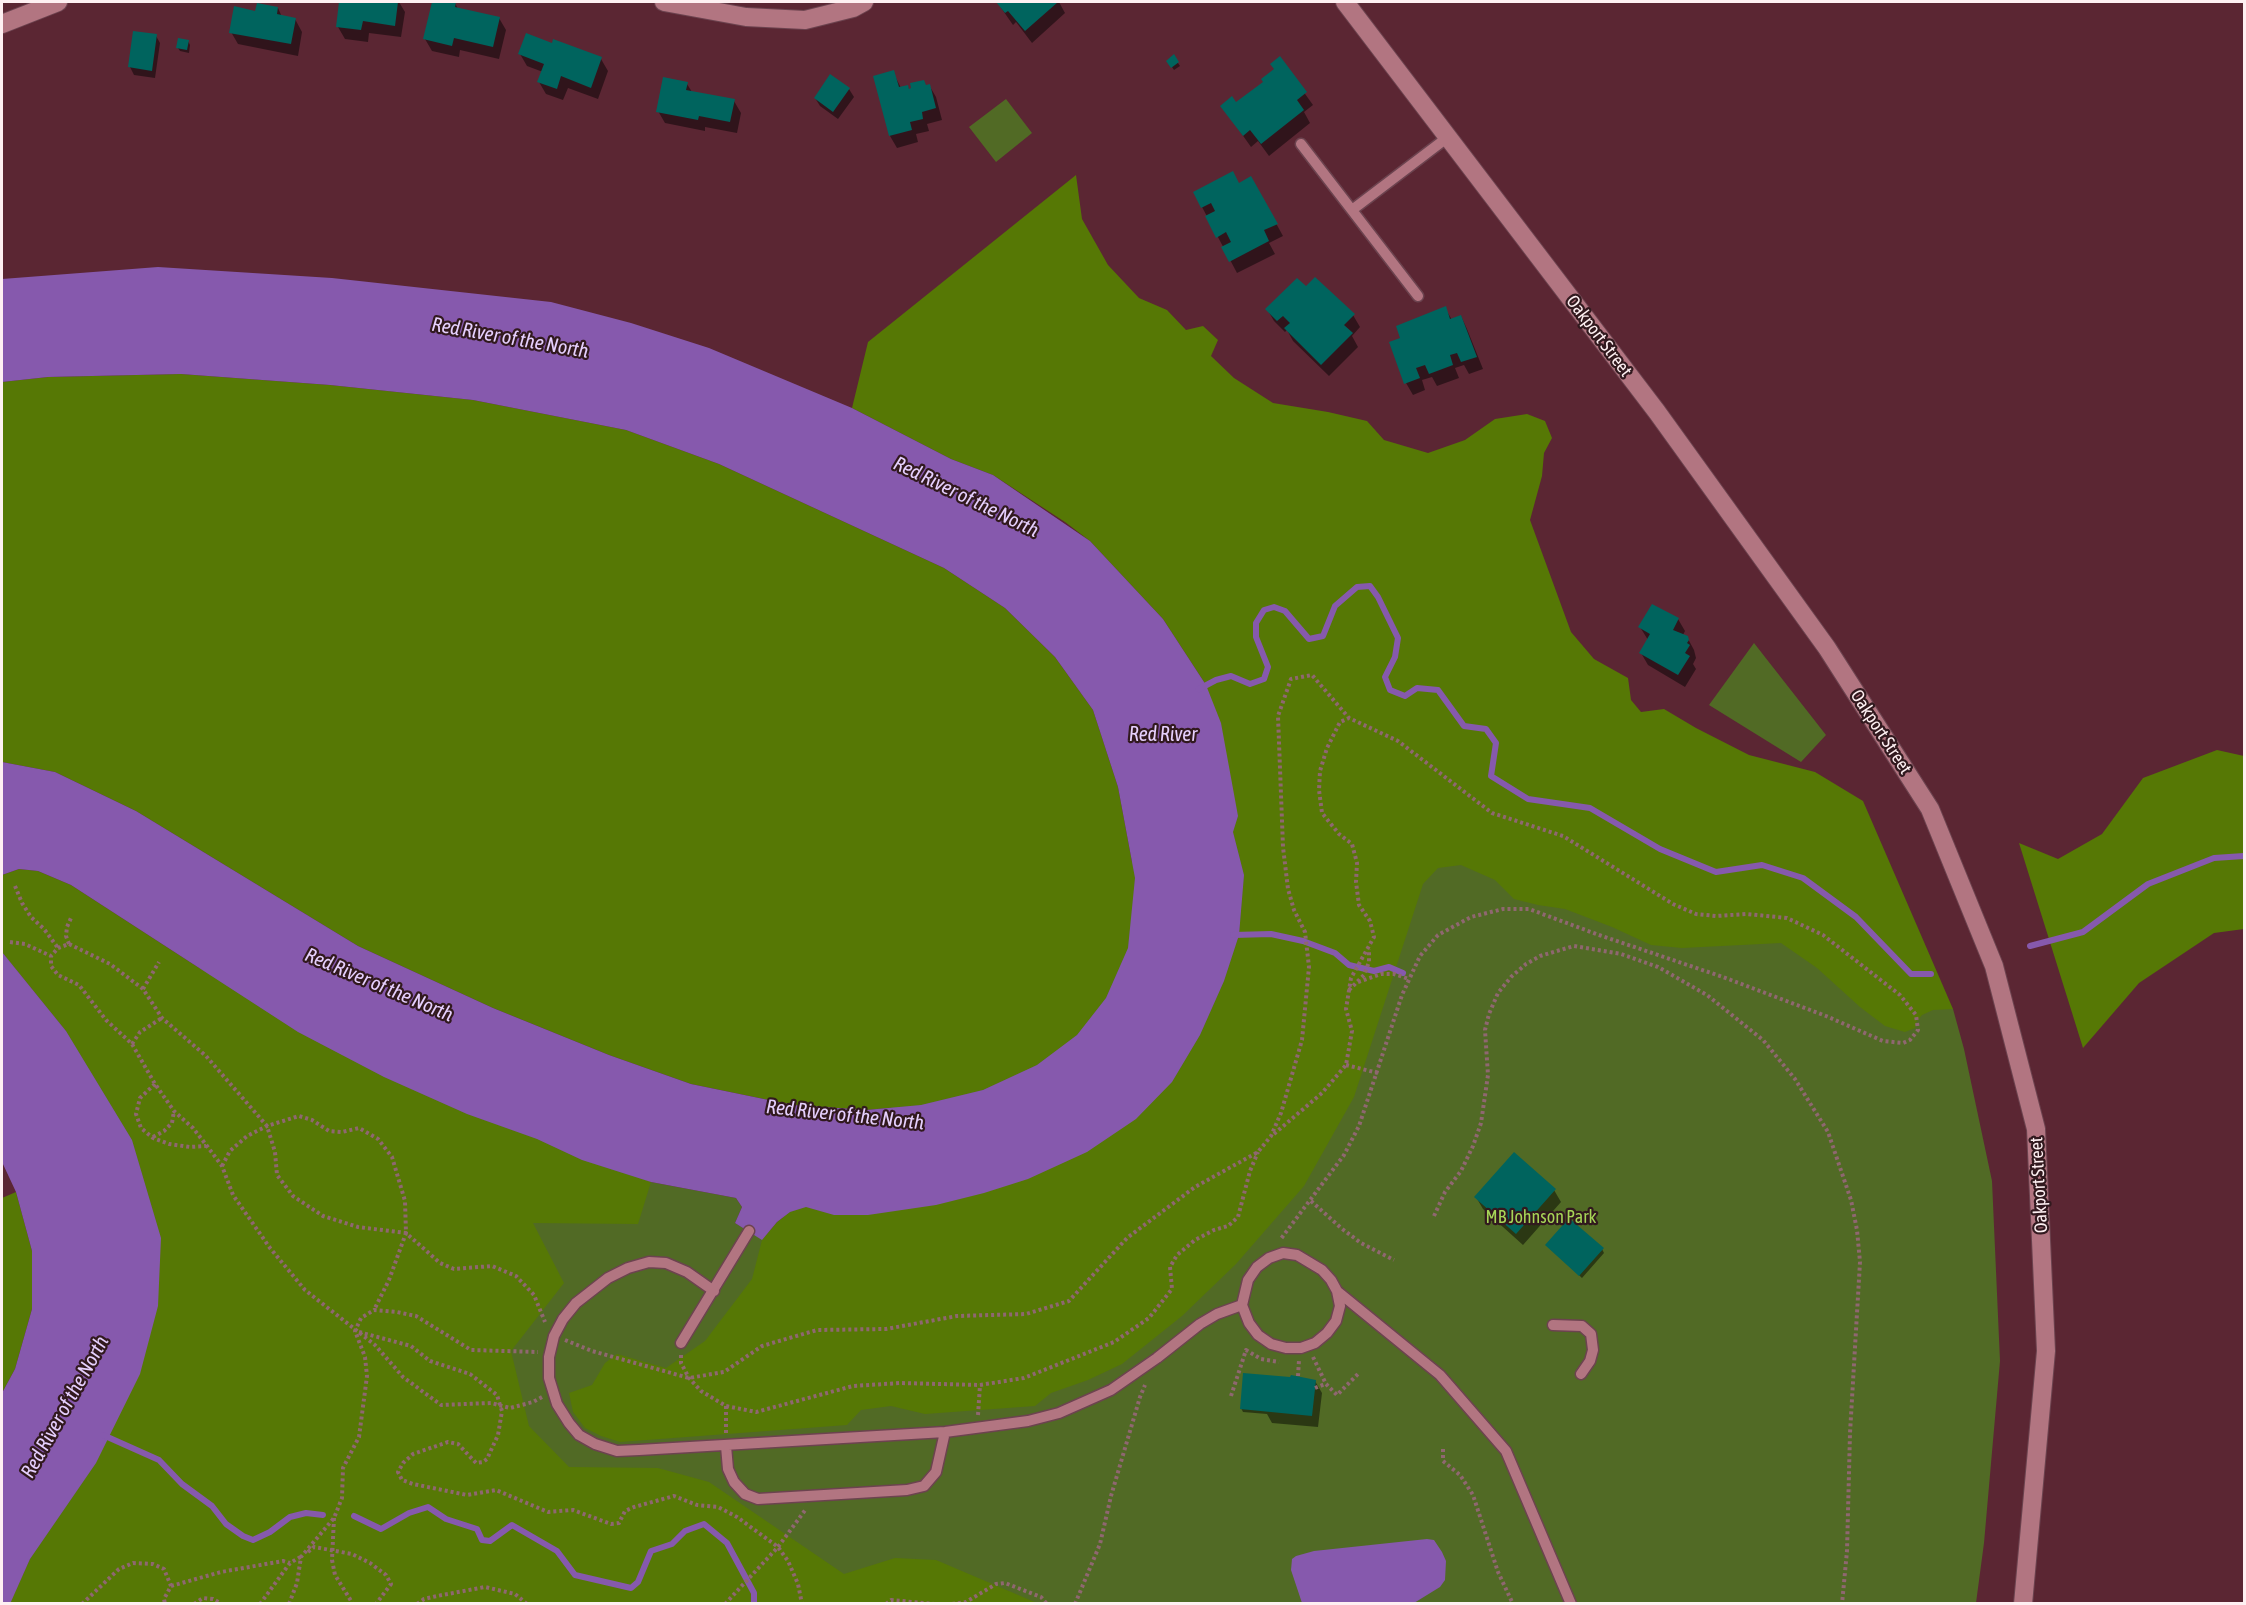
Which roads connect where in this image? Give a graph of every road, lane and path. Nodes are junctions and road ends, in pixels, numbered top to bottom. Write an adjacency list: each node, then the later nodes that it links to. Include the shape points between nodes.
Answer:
1 (58, 2): 5 (street)
2 (664, 2): 3 (street, via 746,17 805,20)
3 (864, 2)
4 (1346, 2): 6 (street, Oakport Street)
5 (2, 24)
6 (1448, 137): 8 (lane); 94 (street, Oakport Street, via 1657,412 1827,648 1930,809 1994,966 2036,1129 2046,1351)
7 (1301, 144): 8 (lane)
8 (1352, 210): 9 (lane)
9 (1419, 296)
10 (1349, 718): 16 (path, via 1340,722 1327,748 1319,790 1322,813 1352,844 1359,905 1370,921 1374,937); 19 (path, via 1398,741 1492,813 1563,836 1673,904 1696,914 1787,918 1823,935 1900,995 1916,1015 1918,1030 1903,1043 1884,1041 1723,977 1517,907 1471,917 1438,935 1420,956); 30 (path, via 1312,675 1291,679 1278,716 1288,889 1305,932 1309,967 1302,1040)
11 (15, 886): 15 (path, via 21,903)
12 (71, 918): 14 (path, via 66,936)
13 (10, 942): 17 (path)
14 (69, 944): 15 (path); 21 (path, via 110,964)
15 (58, 948): 17 (path)
16 (1369, 948): 20 (path, via 1369,962); 22 (path, via 1360,959)
17 (51, 956): 24 (path, via 51,966 58,975 79,985 106,1020)
18 (159, 962): 21 (path)
19 (1409, 979): 20 (path, via 1382,974); 26 (path)
20 (1358, 982): 22 (path)
21 (143, 988): 23 (path)
22 (1349, 990): 25 (path, via 1346,1009 1352,1031)
23 (162, 1018): 24 (path, via 140,1032); 29 (path, via 206,1056)
24 (132, 1044): 27 (path)
25 (1346, 1065): 26 (path); 30 (path, via 1322,1093)
26 (1378, 1073): 35 (path, via 1344,1155)
27 (155, 1084): 28 (path); 31 (path, via 140,1098 136,1114 141,1128)
28 (174, 1111): 31 (path, via 172,1123); 32 (path)
29 (267, 1126): 34 (path, via 230,1151); 38 (path, via 277,1175 293,1196 323,1216 358,1227); 38 (path, via 299,1116 329,1131 359,1128 378,1139 392,1157 405,1201)
30 (1271, 1136): 33 (path)
31 (153, 1138): 32 (path, via 169,1144)
32 (207, 1146): 34 (path)
33 (1258, 1152): 55 (path, via 1195,1187 1127,1238 1069,1301 1026,1314 957,1316 886,1329 817,1330 762,1346 724,1372); 57 (path, via 1238,1217 1228,1226 1195,1240 1177,1256 1170,1267 1172,1289 1149,1318 1114,1342 1024,1378)
34 (222, 1166): 46 (path, via 233,1195 270,1248 305,1290)
35 (1311, 1201): 39 (path); 40 (path, via 1348,1233)
36 (1434, 1216): 93 (path, via 1465,1162 1481,1123 1488,1075 1485,1030 1498,993 1511,977 1540,956 1574,946 1621,954 1658,967 1707,995 1763,1040 1795,1079 1828,1132 1857,1230 1860,1262)
37 (749, 1231): 41 (lane)
38 (406, 1233): 44 (path); 47 (path, via 440,1263 454,1269 492,1266 516,1276 534,1295)
39 (1269, 1258): 42 (lane, via 1283,1253 1303,1258 1322,1270); 43 (lane, via 1248,1280)
40 (1394, 1260)
41 (714, 1291): 47 (lane, via 687,1272 666,1263 649,1262 628,1268 590,1291 563,1319); 48 (lane)
42 (1337, 1291): 43 (lane, via 1340,1306 1336,1321 1315,1343 1301,1348 1271,1344 1258,1335); 92 (lane, via 1440,1375 1506,1451)
43 (1242, 1305): 50 (lane, via 1200,1324)
44 (374, 1310): 46 (path, via 361,1318); 49 (path, via 416,1316 471,1350 539,1352)
45 (1553, 1325): 53 (lane, via 1582,1326 1591,1334 1593,1350)
46 (355, 1331): 61 (path, via 411,1346 430,1361 470,1374 497,1395); 61 (path, via 375,1345 403,1377 441,1405); 68 (path, via 365,1357 366,1397 359,1437 344,1468 342,1498)
47 (554, 1336): 49 (lane); 55 (path, via 592,1351)
48 (681, 1343): 55 (path, via 681,1363)
49 (549, 1357): 59 (lane)
50 (1157, 1358): 63 (lane, via 1111,1390 1059,1413); 90 (path, via 1140,1397 1100,1544)
51 (1299, 1359): 54 (path); 56 (path, via 1312,1355); 60 (path, via 1273,1362 1246,1350)
52 (1359, 1373): 56 (path, via 1337,1395)
53 (1581, 1374)
54 (1298, 1376)
55 (689, 1378): 62 (path, via 701,1392)
56 (1326, 1384): 58 (path)
57 (980, 1385): 62 (path, via 853,1386 756,1412); 63 (path)
58 (1315, 1388)
59 (552, 1391): 61 (path, via 533,1402 510,1408); 65 (lane, via 568,1423 595,1444 617,1450)
60 (1231, 1396)
61 (500, 1405): 69 (path, via 498,1435 487,1459 476,1463 458,1444 448,1442 413,1455 403,1463 398,1472 402,1480 468,1495 496,1491 548,1512 573,1510 611,1524 619,1522 625,1511 674,1496 718,1508)
62 (726, 1406): 65 (path)
63 (978, 1428): 64 (lane)
64 (945, 1432): 65 (lane); 67 (lane, via 936,1472 924,1486)
65 (726, 1446): 67 (lane, via 728,1469 745,1494 758,1499)
66 (1443, 1449): 91 (path, via 1443,1461 1460,1475 1473,1495 1498,1572)
67 (814, 1496): 69 (path)
68 (334, 1518): 70 (path); 71 (path)
69 (778, 1546): 84 (path); 85 (path, via 791,1568)
70 (332, 1549): 71 (path, via 314,1547); 80 (path, via 335,1575); 81 (path, via 352,1554 386,1575 392,1584)
71 (301, 1557): 72 (path); 79 (path)
72 (290, 1563): 73 (path, via 221,1572); 78 (path)
73 (171, 1586): 74 (path, via 164,1569 133,1563 119,1569); 75 (path)
74 (82, 1604)
75 (165, 1604)
76 (194, 1604): 77 (path, via 203,1598)
77 (222, 1604)
78 (260, 1604)
79 (289, 1604)
80 (353, 1604)
81 (376, 1604)
82 (417, 1604): 83 (path, via 424,1599 485,1587 514,1594)
83 (527, 1604)
84 (724, 1604)
85 (802, 1604)
86 (886, 1604): 87 (path, via 891,1600)
87 (934, 1604)
88 (952, 1604): 89 (path, via 966,1602 996,1584 1005,1583 1041,1597)
89 (1047, 1604)
90 (1075, 1604)
91 (1513, 1604)
92 (1571, 1604)
93 (1842, 1604)
94 (2023, 1604)

